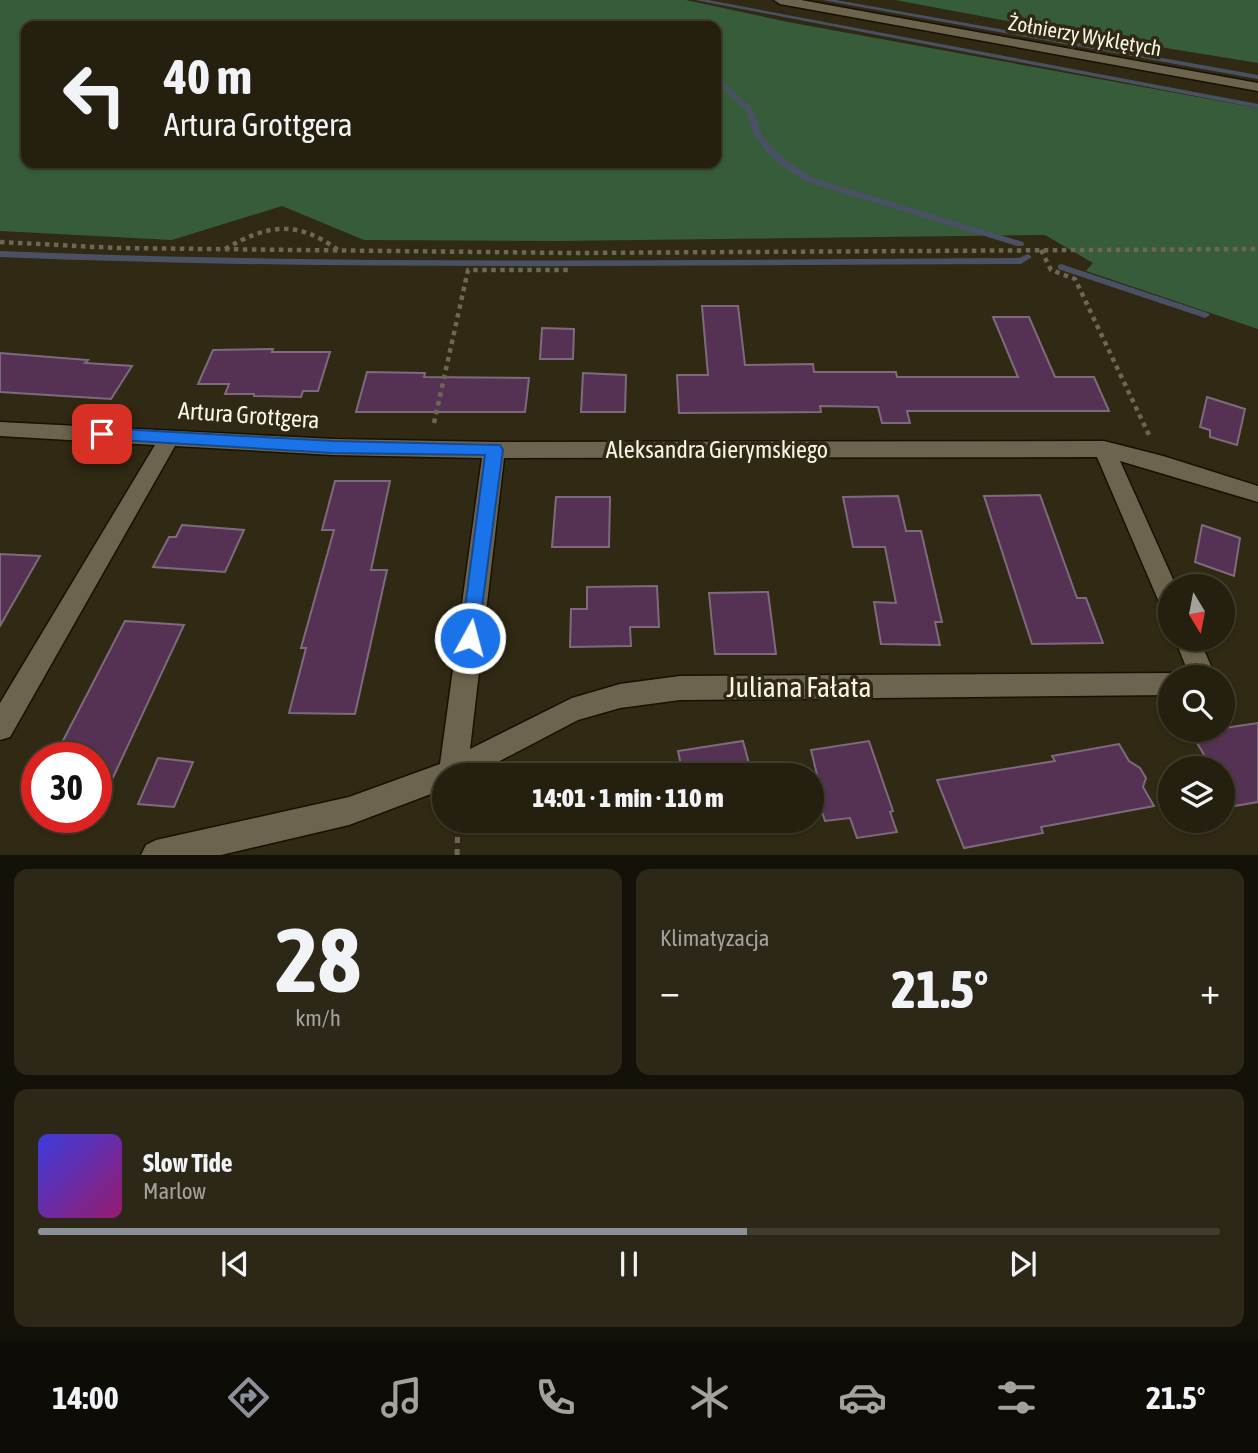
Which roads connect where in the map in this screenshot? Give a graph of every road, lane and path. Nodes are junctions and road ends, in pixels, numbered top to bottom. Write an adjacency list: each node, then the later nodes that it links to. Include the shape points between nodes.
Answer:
1 (780, 0): 2 (street, Żołnierzy Wyklętych)
2 (1258, 87)
3 (0, 242): 5 (path)
4 (1258, 249): 6 (path)
5 (224, 250): 7 (path); 7 (path, via 256,232 281,228 324,238)
6 (1041, 250): 7 (path); 14 (path, via 1051,270 1075,279)
7 (340, 251)
8 (568, 270): 11 (path, via 468,270)
9 (0, 429): 10 (street, Artura Grottgera)
10 (170, 437): 11 (street, Artura Grottgera); 18 (street)
11 (428, 448): 13 (street, Artura Grottgera)
12 (1104, 449): 13 (street, Aleksandra Gierymskiego); 14 (street, Aleksandra Gierymskiego); 16 (street)
13 (494, 450): 19 (street)
14 (1163, 464): 15 (street, Aleksandra Gierymskiego)
15 (1258, 494)
16 (1158, 574)
17 (1158, 684): 20 (street, Juliana Fałata, via 680,688 620,696 572,710)
18 (0, 728)
19 (450, 763)
20 (471, 763)
21 (432, 781): 23 (street, Juliana Fałata, via 349,811)
22 (458, 833): 24 (path)
23 (156, 855)
24 (457, 855)

